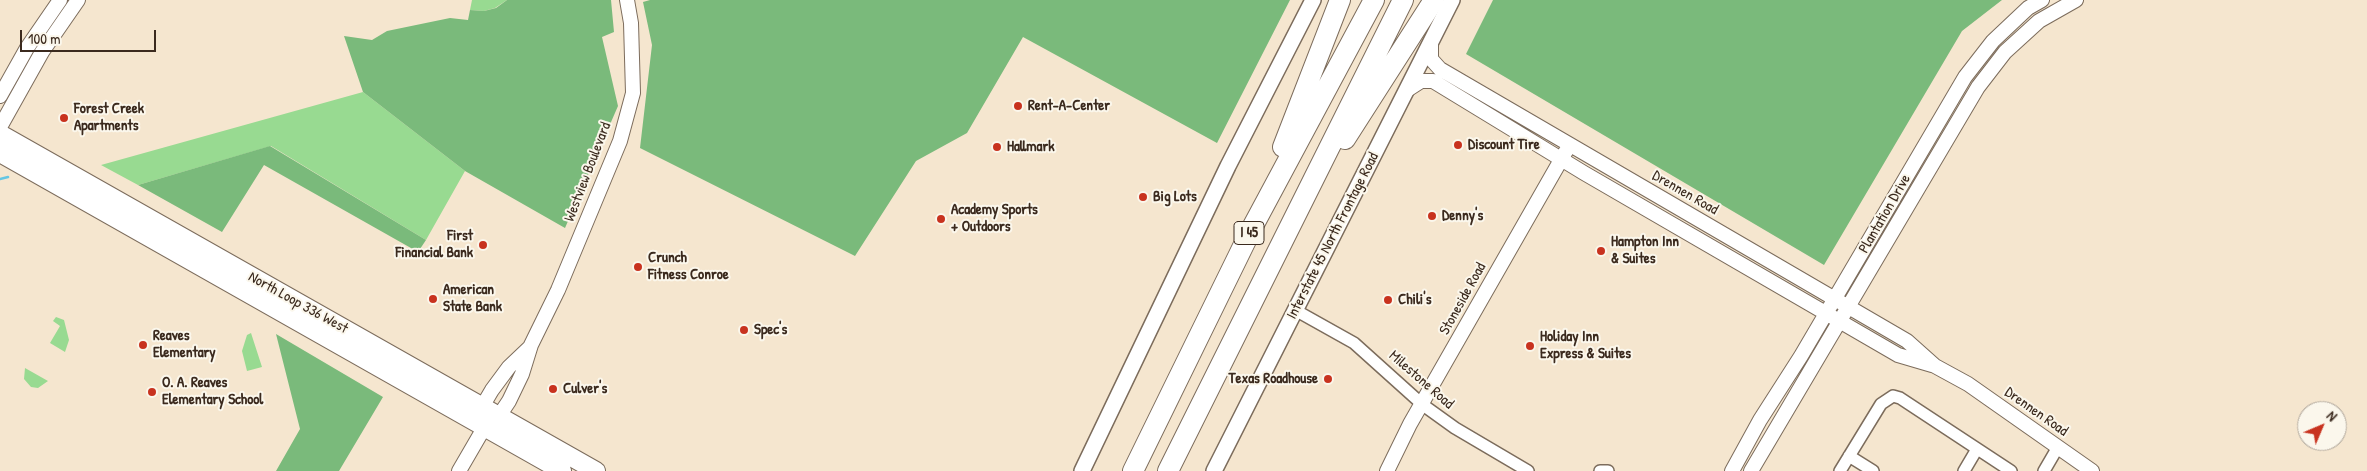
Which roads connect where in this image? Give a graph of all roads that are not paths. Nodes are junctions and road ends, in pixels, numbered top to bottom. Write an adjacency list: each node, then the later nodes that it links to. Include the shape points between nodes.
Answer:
1 (60, 0): 15 (street, via 27,48)
2 (78, 0): 16 (street, via 42,52)
3 (627, 0): 29 (street, Westview Boulevard, via 633,93 620,142)
4 (1313, 0): 38 (main road, via 1228,166)
5 (1340, 0): 21 (highway)
6 (1374, 0): 21 (highway, I 45)
7 (1403, 0): 22 (highway, I 45)
8 (1434, 0): 22 (highway)
9 (1452, 0): 13 (main road, Interstate 45 North Frontage Road)
10 (2076, 0): 12 (street, Plantation Drive)
11 (2041, 1): 12 (street); 24 (street, Plantation Drive, via 2028,8 1993,41 1965,77)
12 (2049, 15): 25 (street, Plantation Drive, via 2005,52 1978,87)
13 (1431, 43): 14 (main road, Interstate 45 North Frontage Road); 18 (street, Drennen Road, via 1431,59 1440,69)
14 (1407, 90): 20 (street, Drennen Road, via 1421,81 1433,81); 26 (main road, Interstate 45 North Frontage Road)
15 (0, 96)
16 (0, 127)
17 (0, 137): 23 (main road, North Loop 336 West, via 4,136)
18 (1569, 144): 20 (street, Stoneside Road); 24 (street, Drennen Road)
19 (0, 153): 23 (main road, North Loop 336 West)
20 (1562, 158): 27 (street, Drennen Road); 31 (street, Stoneside Road)
21 (1253, 226): 43 (highway, I 45)
22 (1285, 233): 44 (highway, I 45)
23 (265, 294): 32 (main road, North Loop 336 West); 34 (main road, North Loop 336 West)
24 (1835, 299): 25 (street, Drennen Road); 27 (street, Plantation Drive)
25 (1849, 307): 28 (street, Plantation Drive); 30 (street, Drennen Road, via 1907,341)
26 (1295, 310): 31 (street, Milestone Road, via 1354,343); 45 (main road, Interstate 45 North Frontage Road)
27 (1826, 314): 28 (street, Drennen Road); 50 (street, Plantation Drive)
28 (1840, 322): 30 (street, Drennen Road, via 1898,356); 51 (street, Plantation Drive)
29 (531, 346): 32 (street, Westview Boulevard, via 509,367); 33 (street, Westview Boulevard, via 522,374)
30 (1935, 366): 35 (street, Drennen Road, via 1968,384)
31 (1423, 405): 46 (street, Stoneside Road); 47 (street, Milestone Road, via 1454,428)
32 (482, 407): 33 (main road, North Loop 336 West); 34 (street)
33 (499, 416): 34 (street, Westview Boulevard); 41 (main road, North Loop 336 West)
34 (484, 428): 39 (street, Westview Boulevard); 40 (main road, North Loop 336 West)
35 (2058, 446): 56 (street); 57 (street, Drennen Road)
36 (1977, 449): 37 (street, via 1893,396 1881,404); 54 (street); 55 (street)
37 (1849, 456): 52 (street); 53 (street)
38 (1086, 464): 42 (main road)
39 (458, 471)
40 (562, 471)
41 (596, 471)
42 (1078, 471)
43 (1133, 471)
44 (1168, 471)
45 (1214, 471)
46 (1387, 471)
47 (1528, 471)
48 (1600, 471): 49 (street)
49 (1608, 471)
50 (1732, 471)
51 (1750, 471)
52 (1840, 471)
53 (1873, 471)
54 (1964, 471)
55 (2011, 471)
56 (2044, 471)
57 (2092, 471)

